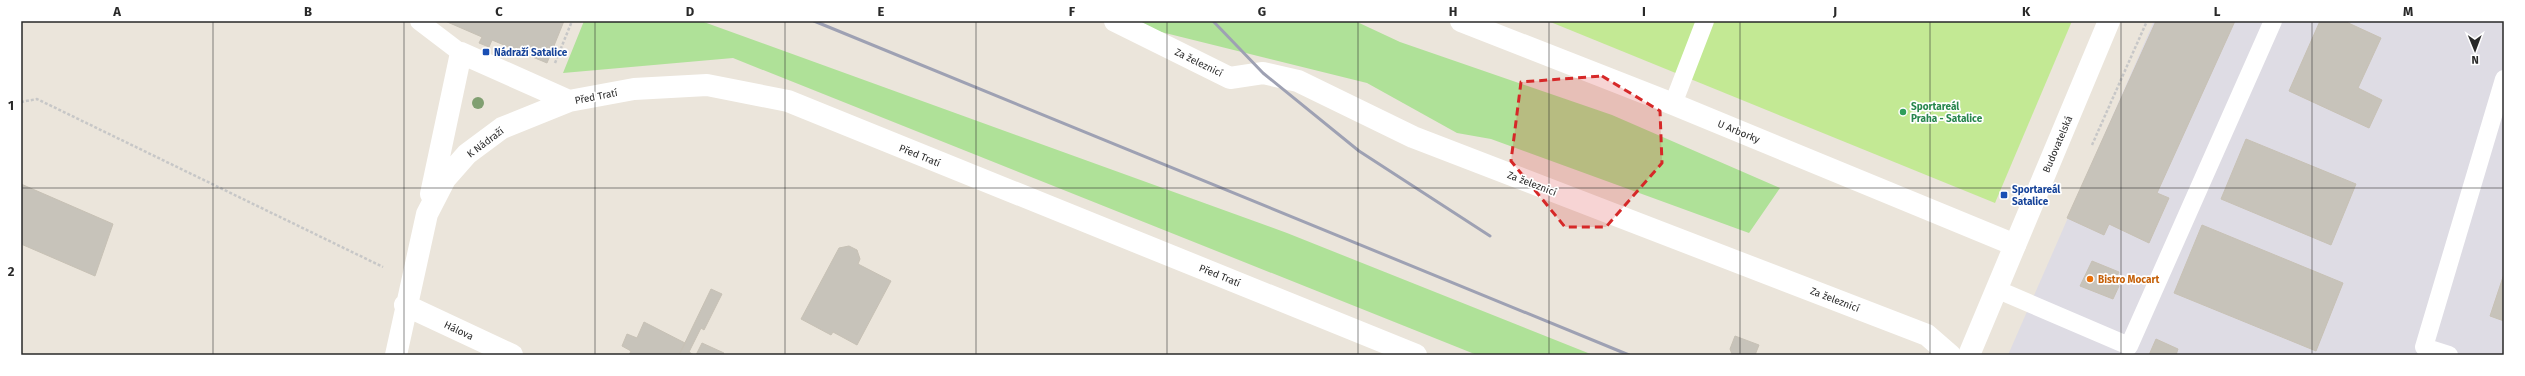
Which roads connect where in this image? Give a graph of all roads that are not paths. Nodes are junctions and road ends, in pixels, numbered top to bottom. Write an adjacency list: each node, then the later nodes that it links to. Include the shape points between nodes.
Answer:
1 (418, 21): 7 (lane, Před Tratí)
2 (1115, 21): 18 (street, Za železnicí, via 1230,78 1262,73 1298,81 1413,137 1927,335)
3 (1461, 21): 10 (street, U Arborky)
4 (1705, 21): 10 (lane)
5 (2109, 21): 12 (street, Budovatelská)
6 (2273, 21): 13 (lane, via 2129,346)
7 (461, 53): 9 (street, Před Tratí); 11 (street, K Nádraží)
8 (2504, 79): 20 (lane, via 2424,347)
9 (569, 101): 11 (street, K Nádraží, via 502,128 467,154 445,179); 17 (street, Před Tratí, via 634,89 707,85 788,101)
10 (1673, 104): 12 (street, U Arborky)
11 (427, 214): 14 (street, K Nádraží)
12 (2015, 244): 13 (street, Budovatelská)
13 (1996, 290): 19 (street, Budovatelská)
14 (405, 305): 15 (street, K Nádraží); 16 (street, Hálova)
15 (396, 355)
16 (512, 355)
17 (1416, 355)
18 (1950, 355)
19 (1969, 355)
20 (2449, 355)

